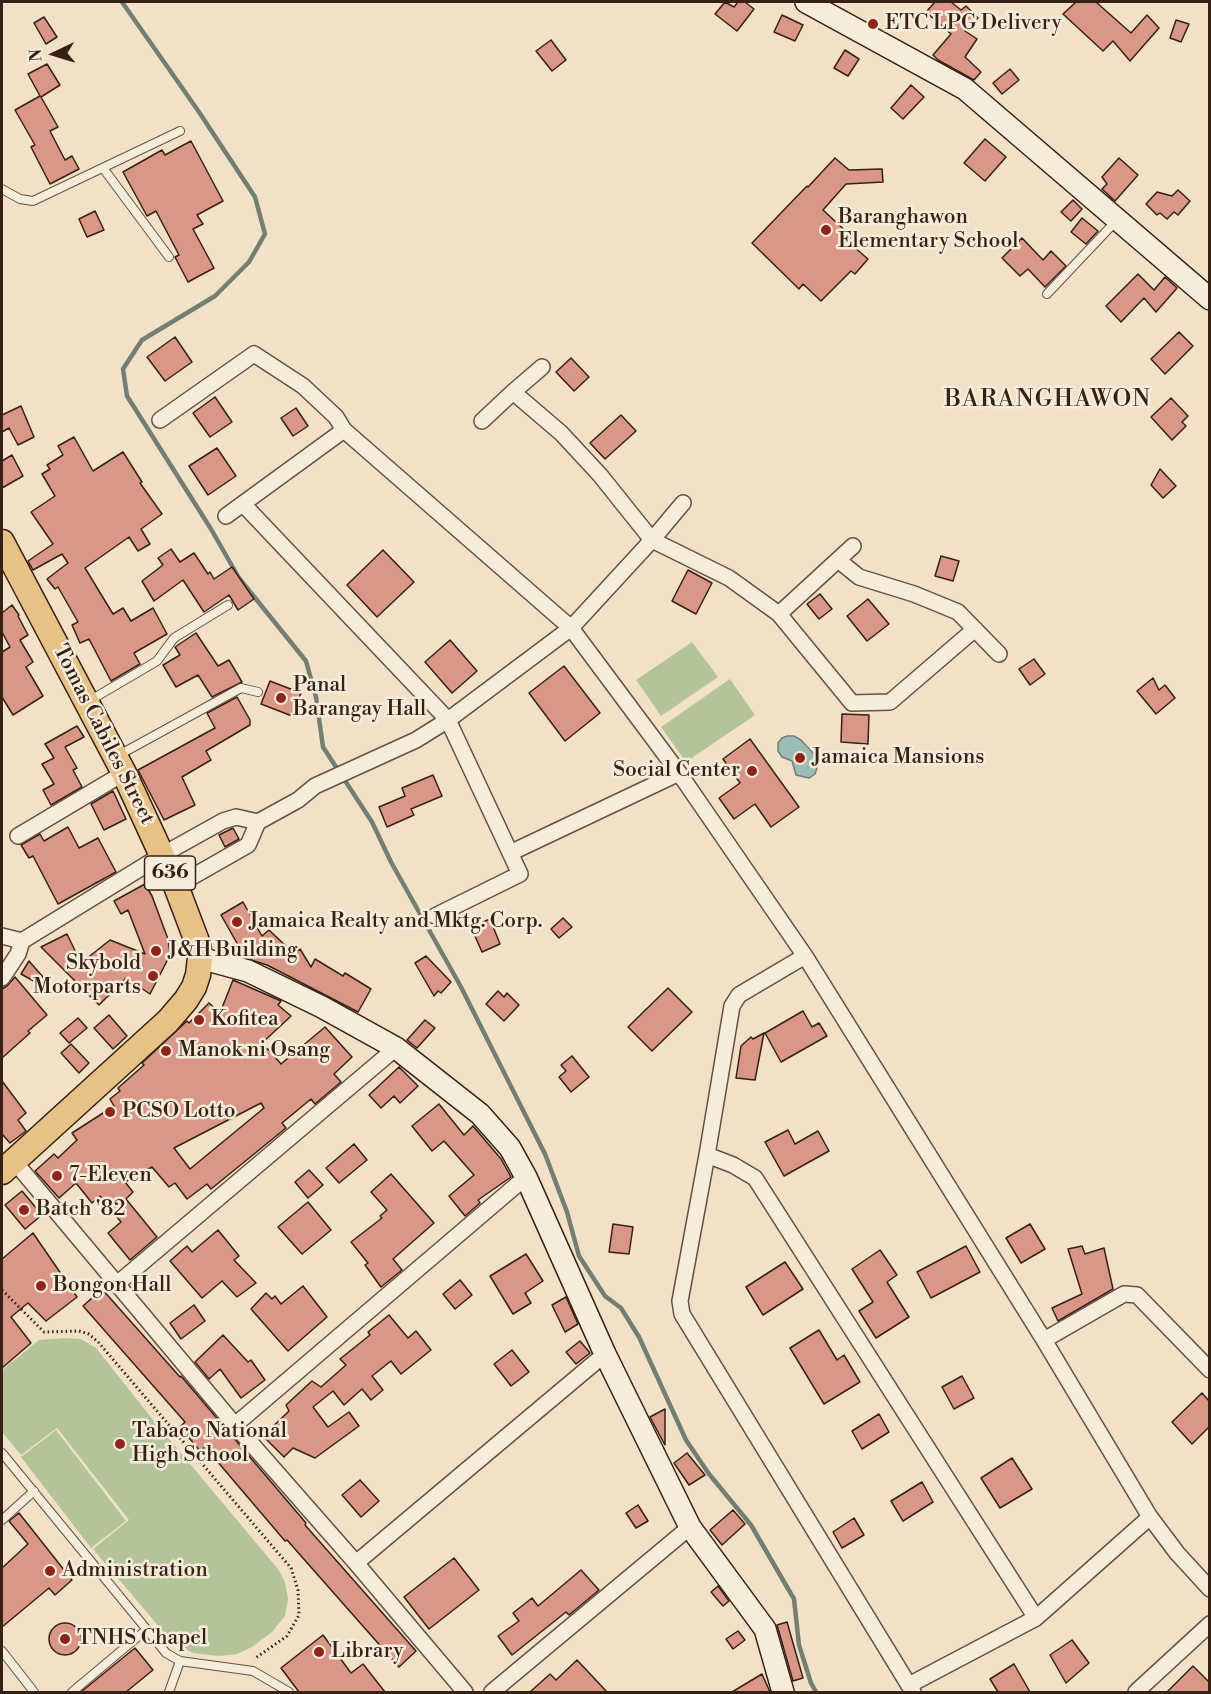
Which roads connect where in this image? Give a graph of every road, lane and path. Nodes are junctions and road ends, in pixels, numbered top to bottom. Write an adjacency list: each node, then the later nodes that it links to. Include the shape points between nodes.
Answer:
1 (806, 2): 5 (street, via 965,89)
2 (180, 131): 3 (lane)
3 (103, 168): 4 (lane, via 33,201); 6 (lane)
4 (2, 189)
5 (1119, 219): 7 (lane); 8 (street)
6 (169, 258)
7 (1047, 294)
8 (1209, 299)
9 (542, 367): 10 (street)
10 (513, 392): 12 (street); 17 (street, via 561,433)
11 (160, 420): 13 (street, via 254,354 303,386 336,417)
12 (482, 421)
13 (344, 430): 15 (street); 23 (street)
14 (683, 503): 17 (street)
15 (243, 504): 16 (street); 28 (street)
16 (226, 516)
17 (652, 540): 22 (street, via 729,578); 23 (street)
18 (2, 542): 27 (main road, Tomas Cabiles Street / 636)
19 (853, 546): 20 (street)
20 (838, 560): 22 (street); 24 (street, via 859,577 958,612)
21 (228, 605): 27 (lane, via 174,638 157,661)
22 (779, 614): 24 (street, via 852,703 890,702)
23 (571, 628): 28 (street); 30 (street)
24 (975, 628): 25 (street)
25 (999, 654)
26 (258, 692): 29 (lane, via 240,688)
27 (88, 701): 29 (main road, Tomas Cabiles Street / 636)
28 (448, 720): 31 (street, via 416,740 315,786); 33 (street)
29 (120, 765): 32 (street); 34 (main road, Tomas Cabiles Street / 636)
30 (679, 773): 33 (street); 39 (street)
31 (258, 822): 34 (street, via 236,817 223,821); 35 (street, via 248,845)
32 (18, 836)
33 (510, 852): 36 (street, via 520,874)
34 (162, 855): 35 (main road, Tomas Cabiles Street / 636); 38 (street)
35 (176, 886): 40 (main road, Tomas Cabiles Street / 636, via 193,927)
36 (435, 916)
37 (2, 936): 38 (street)
38 (22, 941): 41 (street)
39 (805, 956): 43 (street, via 739,994 732,1006); 48 (street)
40 (200, 958): 42 (street, via 248,971); 44 (main road, Tomas Cabiles Street / 636, via 194,987 168,1021)
41 (2, 978)
42 (396, 1048): 45 (street, via 480,1114 510,1148); 46 (street)
43 (707, 1155): 59 (street, via 755,1178); 65 (street, via 680,1301 682,1314)
44 (8, 1167): 46 (street)
45 (526, 1177): 49 (street); 51 (street)
46 (117, 1284): 51 (street)
47 (2, 1290): 64 (path, via 44,1332 89,1334 291,1568 298,1590 299,1615 287,1636)
48 (1044, 1340): 50 (street, via 1124,1294 1137,1294); 54 (street)
49 (605, 1353): 56 (street); 57 (street)
50 (1209, 1370)
51 (236, 1425): 57 (street)
52 (2, 1453): 53 (lane)
53 (34, 1491): 55 (lane); 61 (lane)
54 (1150, 1517): 58 (street); 59 (street)
55 (2, 1520)
56 (690, 1527): 71 (street); 72 (street, via 765,1629)
57 (356, 1563): 70 (street)
58 (1209, 1589)
59 (1036, 1618): 65 (street)
60 (1209, 1624): 73 (street)
61 (146, 1630): 63 (lane, via 166,1653); 67 (lane)
62 (2, 1651): 66 (lane)
63 (180, 1661): 64 (lane); 68 (lane)
64 (244, 1669): 69 (lane)
65 (911, 1689)
66 (34, 1692)
67 (72, 1692)
68 (169, 1692)
69 (289, 1692)
70 (465, 1692)
71 (492, 1692)
72 (783, 1692)
73 (1136, 1692)

